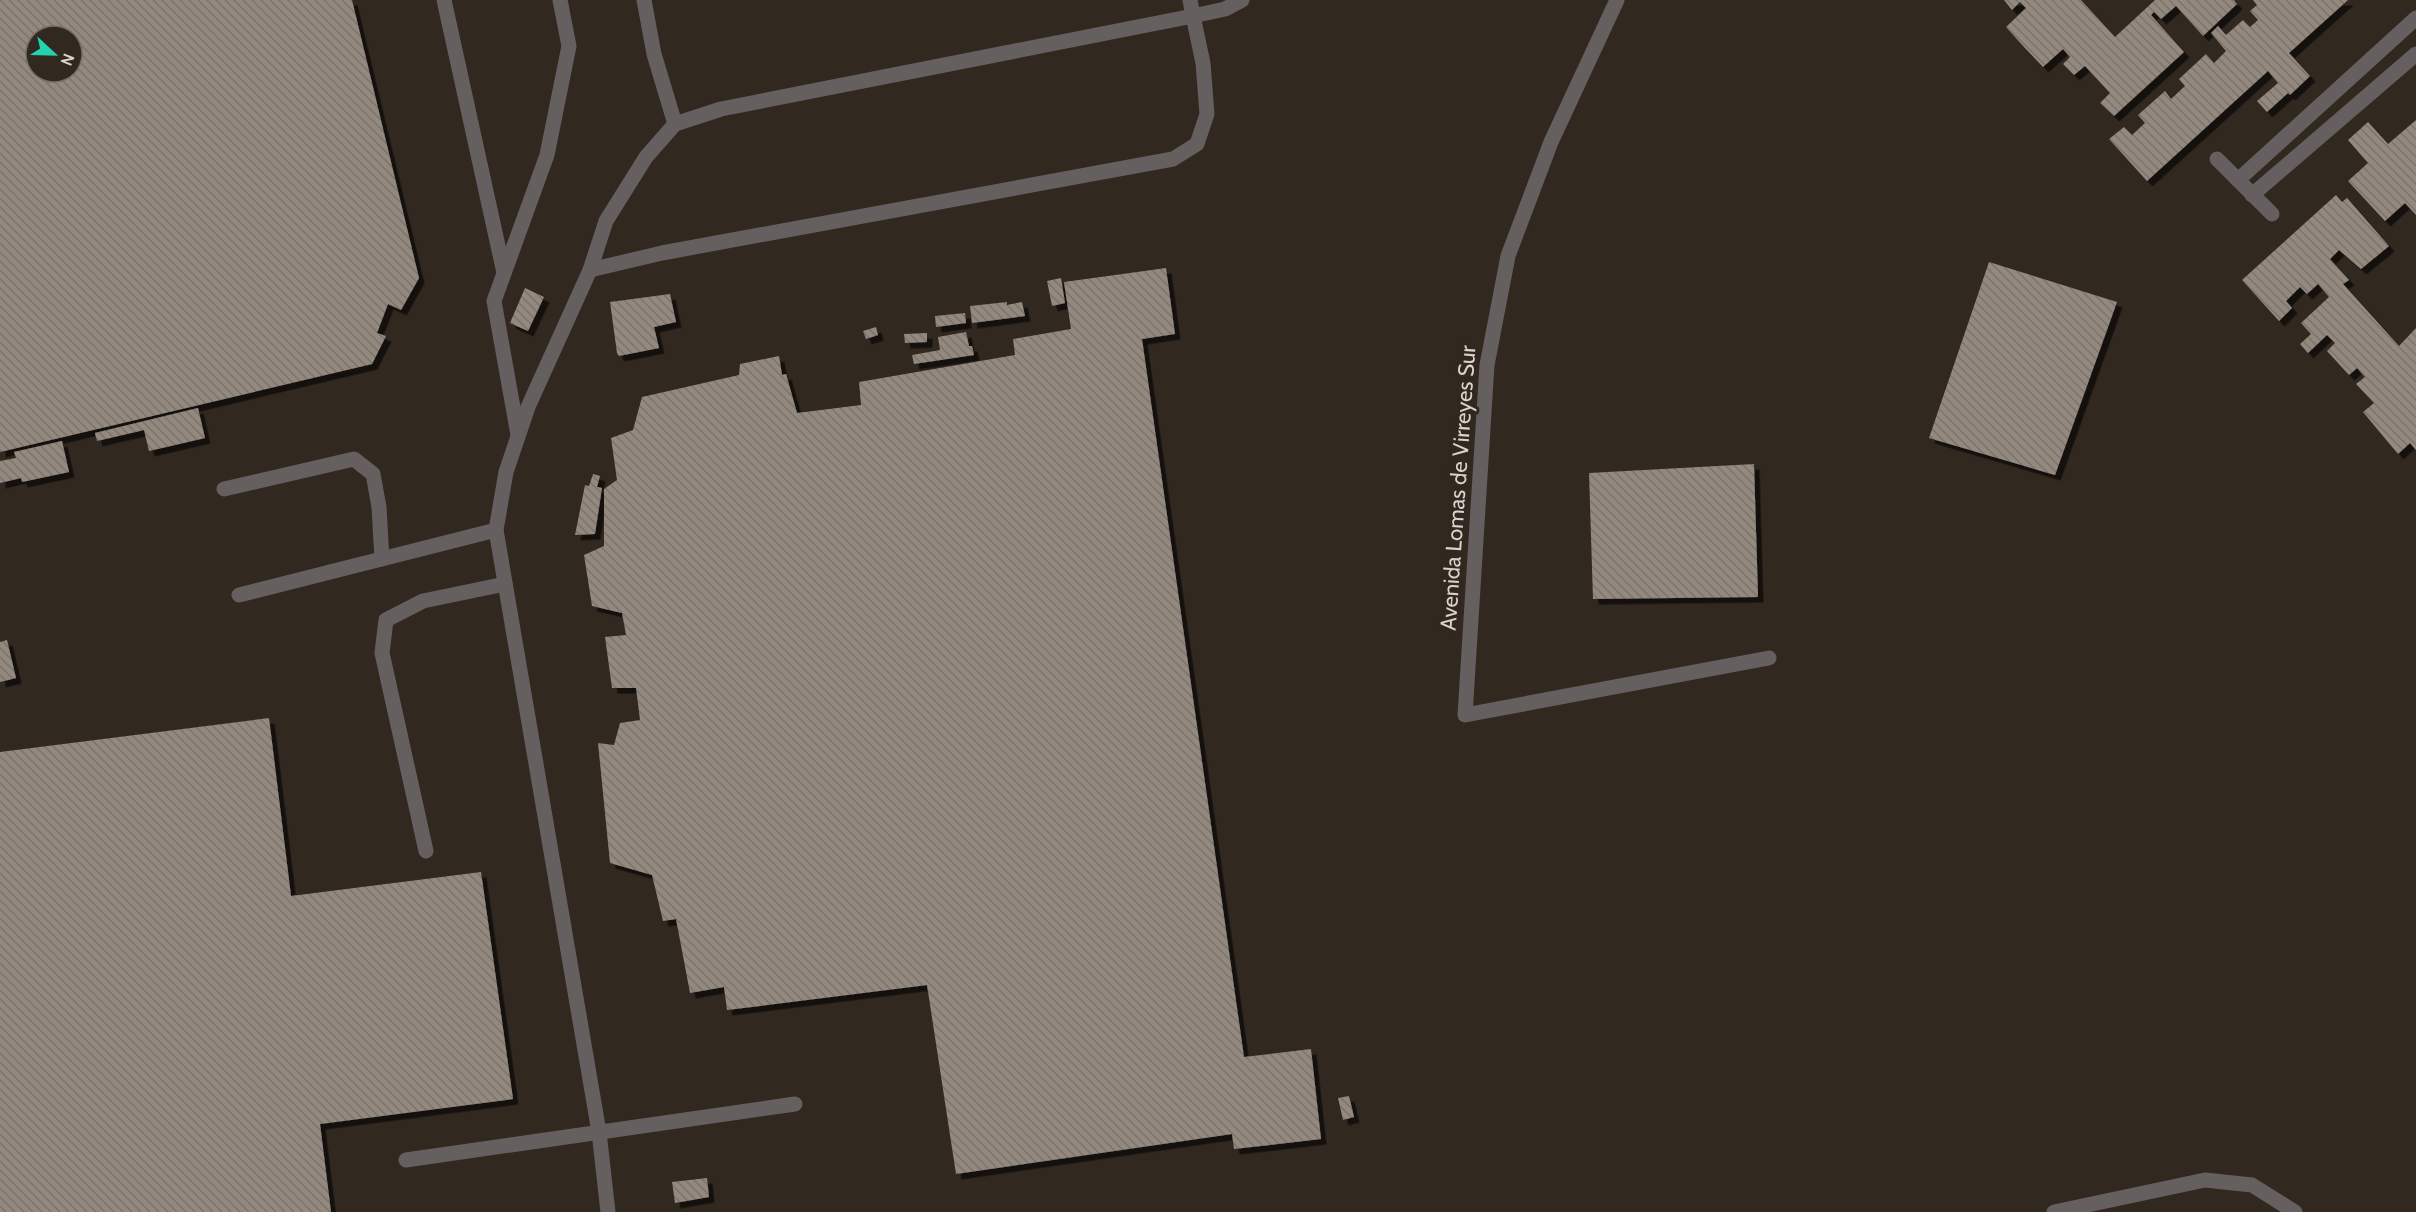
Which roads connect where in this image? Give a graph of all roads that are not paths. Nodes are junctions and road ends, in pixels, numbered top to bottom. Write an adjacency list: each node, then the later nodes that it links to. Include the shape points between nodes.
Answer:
1 (444, 0): 16 (street)
2 (560, 0): 16 (street, via 569,46 547,156)
3 (644, 0): 10 (street, via 654,54)
4 (1190, 0): 7 (street)
5 (1242, 0): 7 (street, via 1225,9)
6 (1617, 0): 23 (street, Avenida Lomas de Virreyes Sur, via 1551,142 1508,256 1487,365 1465,715)
7 (1193, 16): 10 (street, via 721,109); 15 (street, via 1203,63 1207,114 1197,144 1173,159 686,248)
8 (2416, 18): 12 (street)
9 (2416, 54): 13 (street)
10 (675, 124): 15 (street, via 646,158 606,221)
11 (2217, 159): 12 (street)
12 (2238, 180): 13 (street)
13 (2252, 195): 14 (street)
14 (2272, 214)
15 (590, 270): 17 (street)
16 (504, 273): 17 (street, via 494,301)
17 (518, 435): 19 (street, via 506,472)
18 (224, 489): 20 (street, via 354,459 373,474)
19 (496, 530): 20 (street); 21 (street)
20 (382, 559): 22 (street)
21 (505, 584): 24 (street, via 423,601 386,620 382,653); 26 (street)
22 (240, 595)
23 (1769, 658)
24 (426, 851)
25 (795, 1104): 26 (street)
26 (599, 1132): 27 (street); 28 (street)
27 (406, 1160)
28 (608, 1212)
29 (2054, 1212): 30 (street, via 2205,1180 2252,1185)
30 (2295, 1212)

